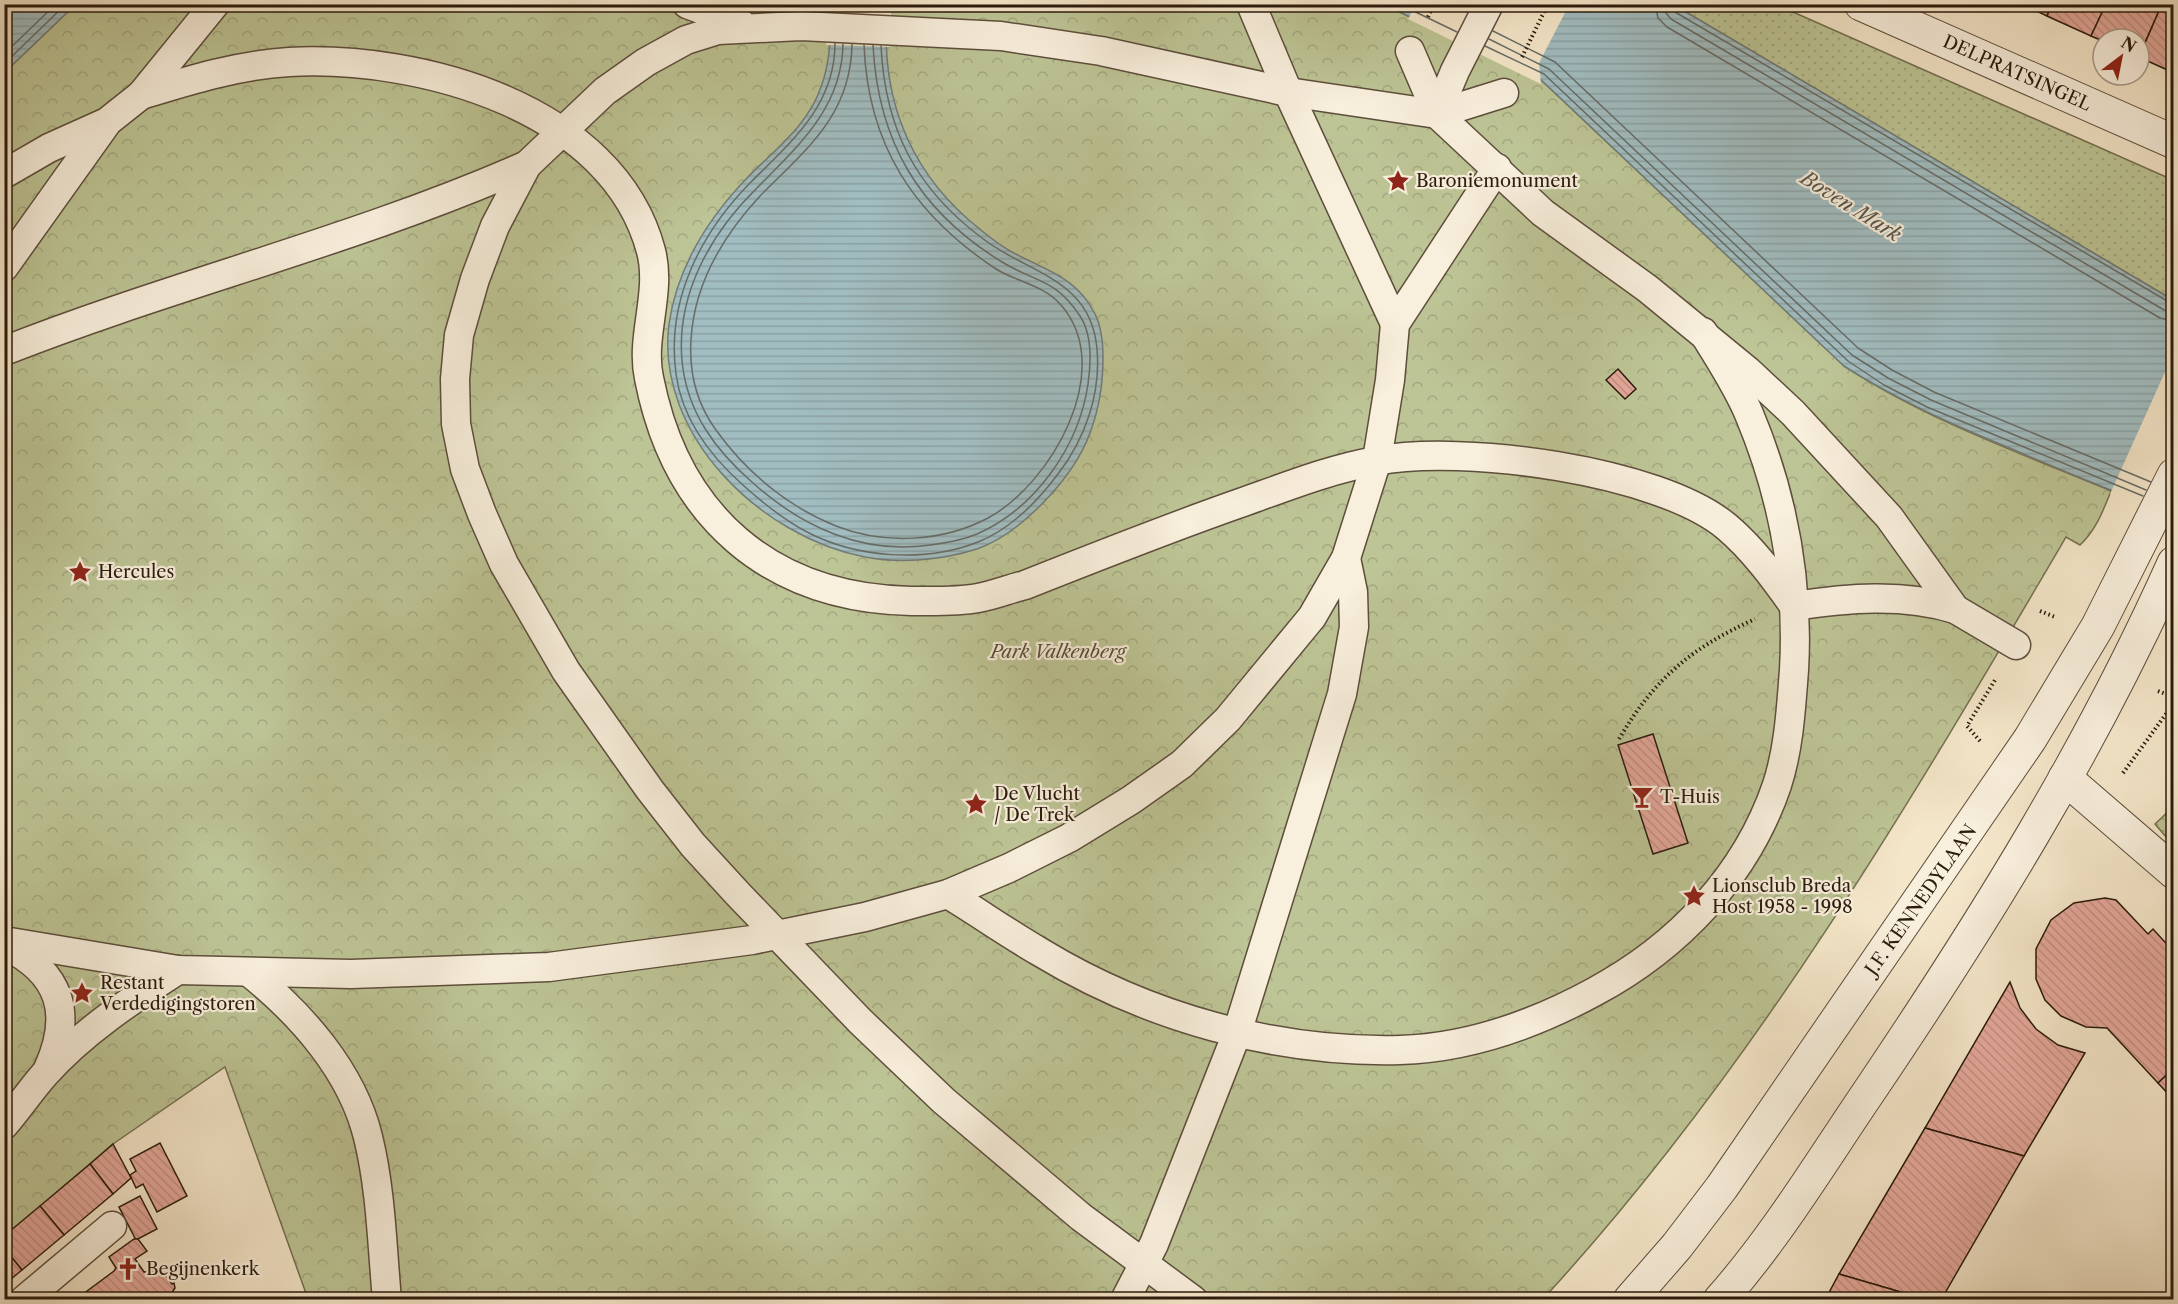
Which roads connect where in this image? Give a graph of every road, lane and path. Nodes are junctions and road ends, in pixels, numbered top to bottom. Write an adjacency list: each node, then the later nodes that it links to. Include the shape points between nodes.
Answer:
1 (215, 4): 11 (street)
2 (687, 4): 7 (street)
3 (1251, 4): 9 (street)
4 (1489, 4): 12 (street)
5 (1548, 4): 10 (path)
6 (1861, 4): 15 (street, DELPRATSINGEL)
7 (753, 27): 9 (street, via 1001,36 1101,51); 14 (street, via 718,30 686,40 605,91)
8 (1410, 51): 12 (street)
9 (1288, 92): 12 (street); 20 (street)
10 (1503, 93): 12 (street)
11 (141, 95): 13 (street); 14 (street, via 235,69 288,62 343,62 449,80 509,101)
12 (1437, 114): 17 (street)
13 (107, 122): 18 (street); 19 (street)
14 (561, 130): 16 (street); 23 (street, via 609,174 631,203 651,252 654,289 647,372 672,458 698,499 732,537 772,566 828,590 885,600 977,598 1025,585 1309,479)
15 (2174, 141)
16 (527, 165): 22 (street, via 421,209); 35 (street, via 495,226 459,335 456,424 465,469 504,564 566,671 693,845)
17 (1497, 168): 20 (street); 21 (street, via 1543,213)
18 (4, 174)
19 (4, 267)
20 (1395, 324): 23 (street)
21 (1703, 332): 27 (street, via 1749,413 1765,457 1788,548); 28 (street, via 1793,413 1843,465 1889,517)
22 (4, 351)
23 (1377, 460): 25 (street); 27 (street, via 1470,458 1529,462 1647,488 1686,503 1726,526)
24 (2174, 475): 48 (street, J.F. KENNEDYLAAN, via 2098,626 2007,774 1722,1187)
25 (1346, 558): 34 (street, via 1312,617 1269,672 1182,764 1069,838); 39 (street, via 1353,592 1354,627 1342,694)
26 (2174, 563): 32 (street, via 2134,652)
27 (1794, 606): 28 (street, via 1886,599); 31 (path, via 1738,627 1684,658 1655,687); 39 (street, via 1790,720 1778,783 1733,874 1696,918 1657,953 1555,1013 1453,1043 1402,1050 1346,1048)
28 (1955, 609): 29 (street)
29 (2016, 645): 30 (path)
30 (1967, 726)
31 (1619, 739)
32 (2066, 778): 33 (street); 49 (street, via 1948,975 1775,1230)
33 (2174, 872)
34 (948, 894): 35 (street, via 865,917); 39 (street, via 1040,953 1133,1000 1186,1020)
35 (777, 935): 38 (street, via 549,967 351,974); 43 (street, via 944,1101 1033,1179)
36 (4, 943): 37 (street); 40 (street, via 39,967 61,1010 61,1032)
37 (178, 970): 38 (street); 40 (street, via 122,1007)
38 (250, 973): 45 (street, via 309,1029 357,1106 374,1165)
39 (1237, 1033): 43 (street)
40 (45, 1073): 41 (street)
41 (4, 1125)
42 (112, 1226): 44 (street)
43 (1144, 1264): 46 (street); 47 (street)
44 (24, 1299)
45 (387, 1299)
46 (1125, 1299)
47 (1193, 1299)
48 (1630, 1299)
49 (1720, 1299)

